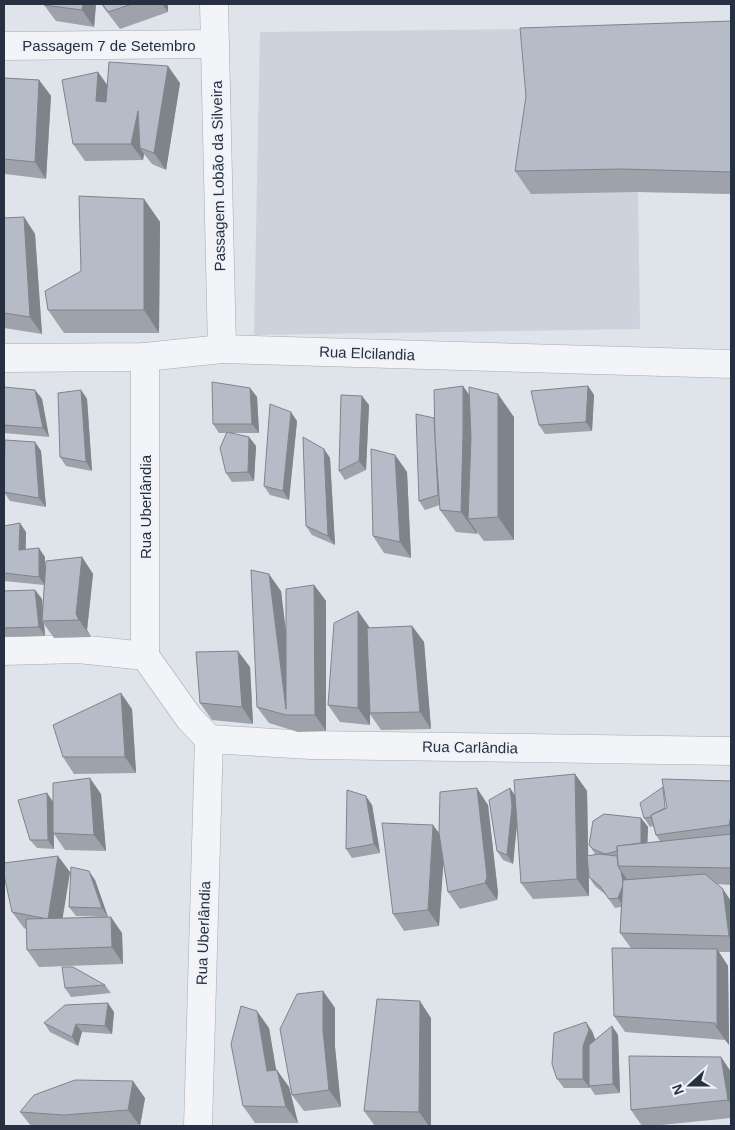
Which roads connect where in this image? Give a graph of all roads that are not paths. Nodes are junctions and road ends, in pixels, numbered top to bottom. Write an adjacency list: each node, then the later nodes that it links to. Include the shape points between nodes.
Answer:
1 (214, 4): 2 (street, Passagem Lobão da Silveira)
2 (215, 44): 3 (street, Passagem 7 de Setembro); 4 (street, Passagem Lobão da Silveira)
3 (4, 46)
4 (222, 349): 5 (street, Rua Elcilandia); 7 (street, Rua Elcilandia)
5 (145, 357): 6 (street, Rua Elcilandia); 9 (street, Rua Uberlândia)
6 (4, 358)
7 (731, 364)
8 (4, 651): 9 (street, via 78,650)
9 (145, 656): 10 (street, via 189,718)
10 (209, 739): 11 (street, Rua Carlândia, via 310,745); 12 (street, Rua Uberlândia)
11 (731, 751)
12 (198, 1126)

